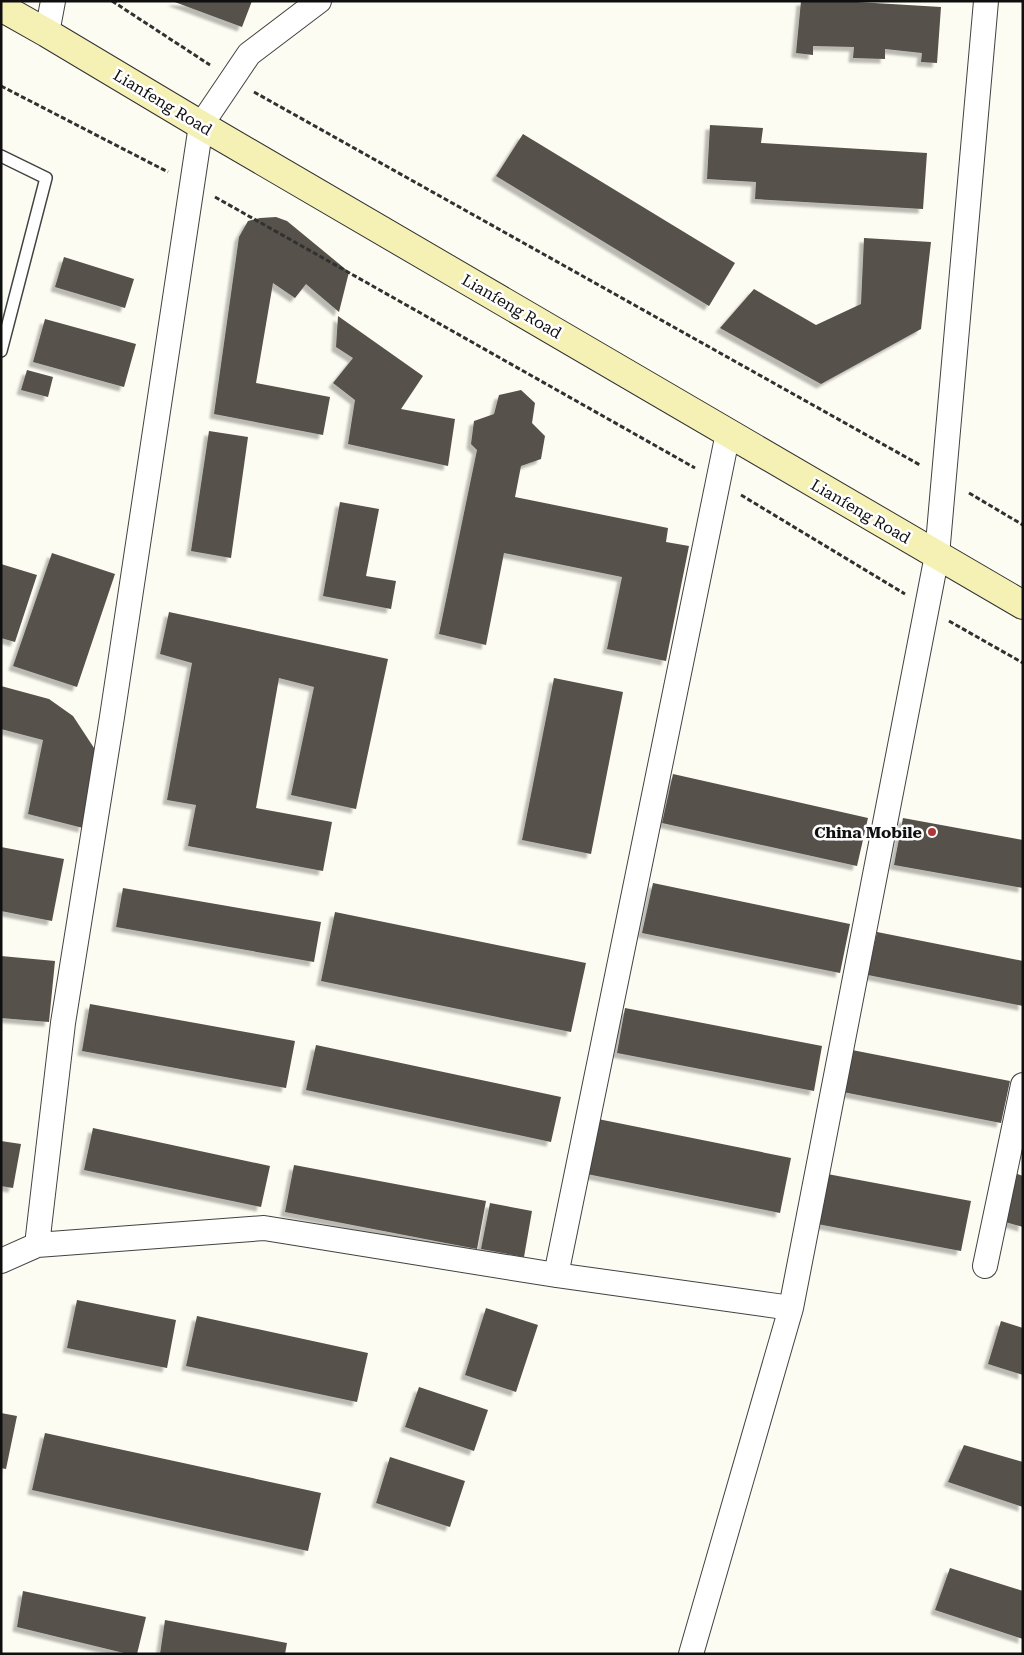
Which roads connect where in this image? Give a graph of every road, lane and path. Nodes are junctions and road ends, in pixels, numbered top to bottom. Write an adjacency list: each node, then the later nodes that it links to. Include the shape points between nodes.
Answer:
1 (53, 1): 6 (street)
2 (112, 1): 7 (path)
3 (319, 1): 7 (street, via 249,54)
4 (986, 1): 14 (street)
5 (1, 8): 6 (main road, Lianfeng Road)
6 (47, 33): 9 (main road, Lianfeng Road)
7 (232, 80): 9 (street); 14 (path)
8 (1, 86): 11 (path)
9 (201, 125): 11 (street); 13 (main road, Lianfeng Road)
10 (1, 156): 12 (lane, via 46,178)
11 (192, 184): 15 (path); 22 (street, via 63,1023)
12 (1, 351)
13 (728, 433): 15 (street); 17 (main road, Lianfeng Road)
14 (944, 478): 16 (path); 17 (street)
15 (718, 481): 19 (path); 25 (street)
16 (1023, 525)
17 (937, 556): 18 (main road, Lianfeng Road); 19 (street)
18 (1023, 605)
19 (927, 608): 20 (path); 26 (street)
20 (1023, 663)
21 (1023, 1085): 24 (street)
22 (37, 1245): 23 (street); 25 (street, via 264,1228)
23 (1, 1261)
24 (985, 1266)
25 (556, 1276): 26 (street)
26 (791, 1308): 27 (street)
27 (691, 1654)

